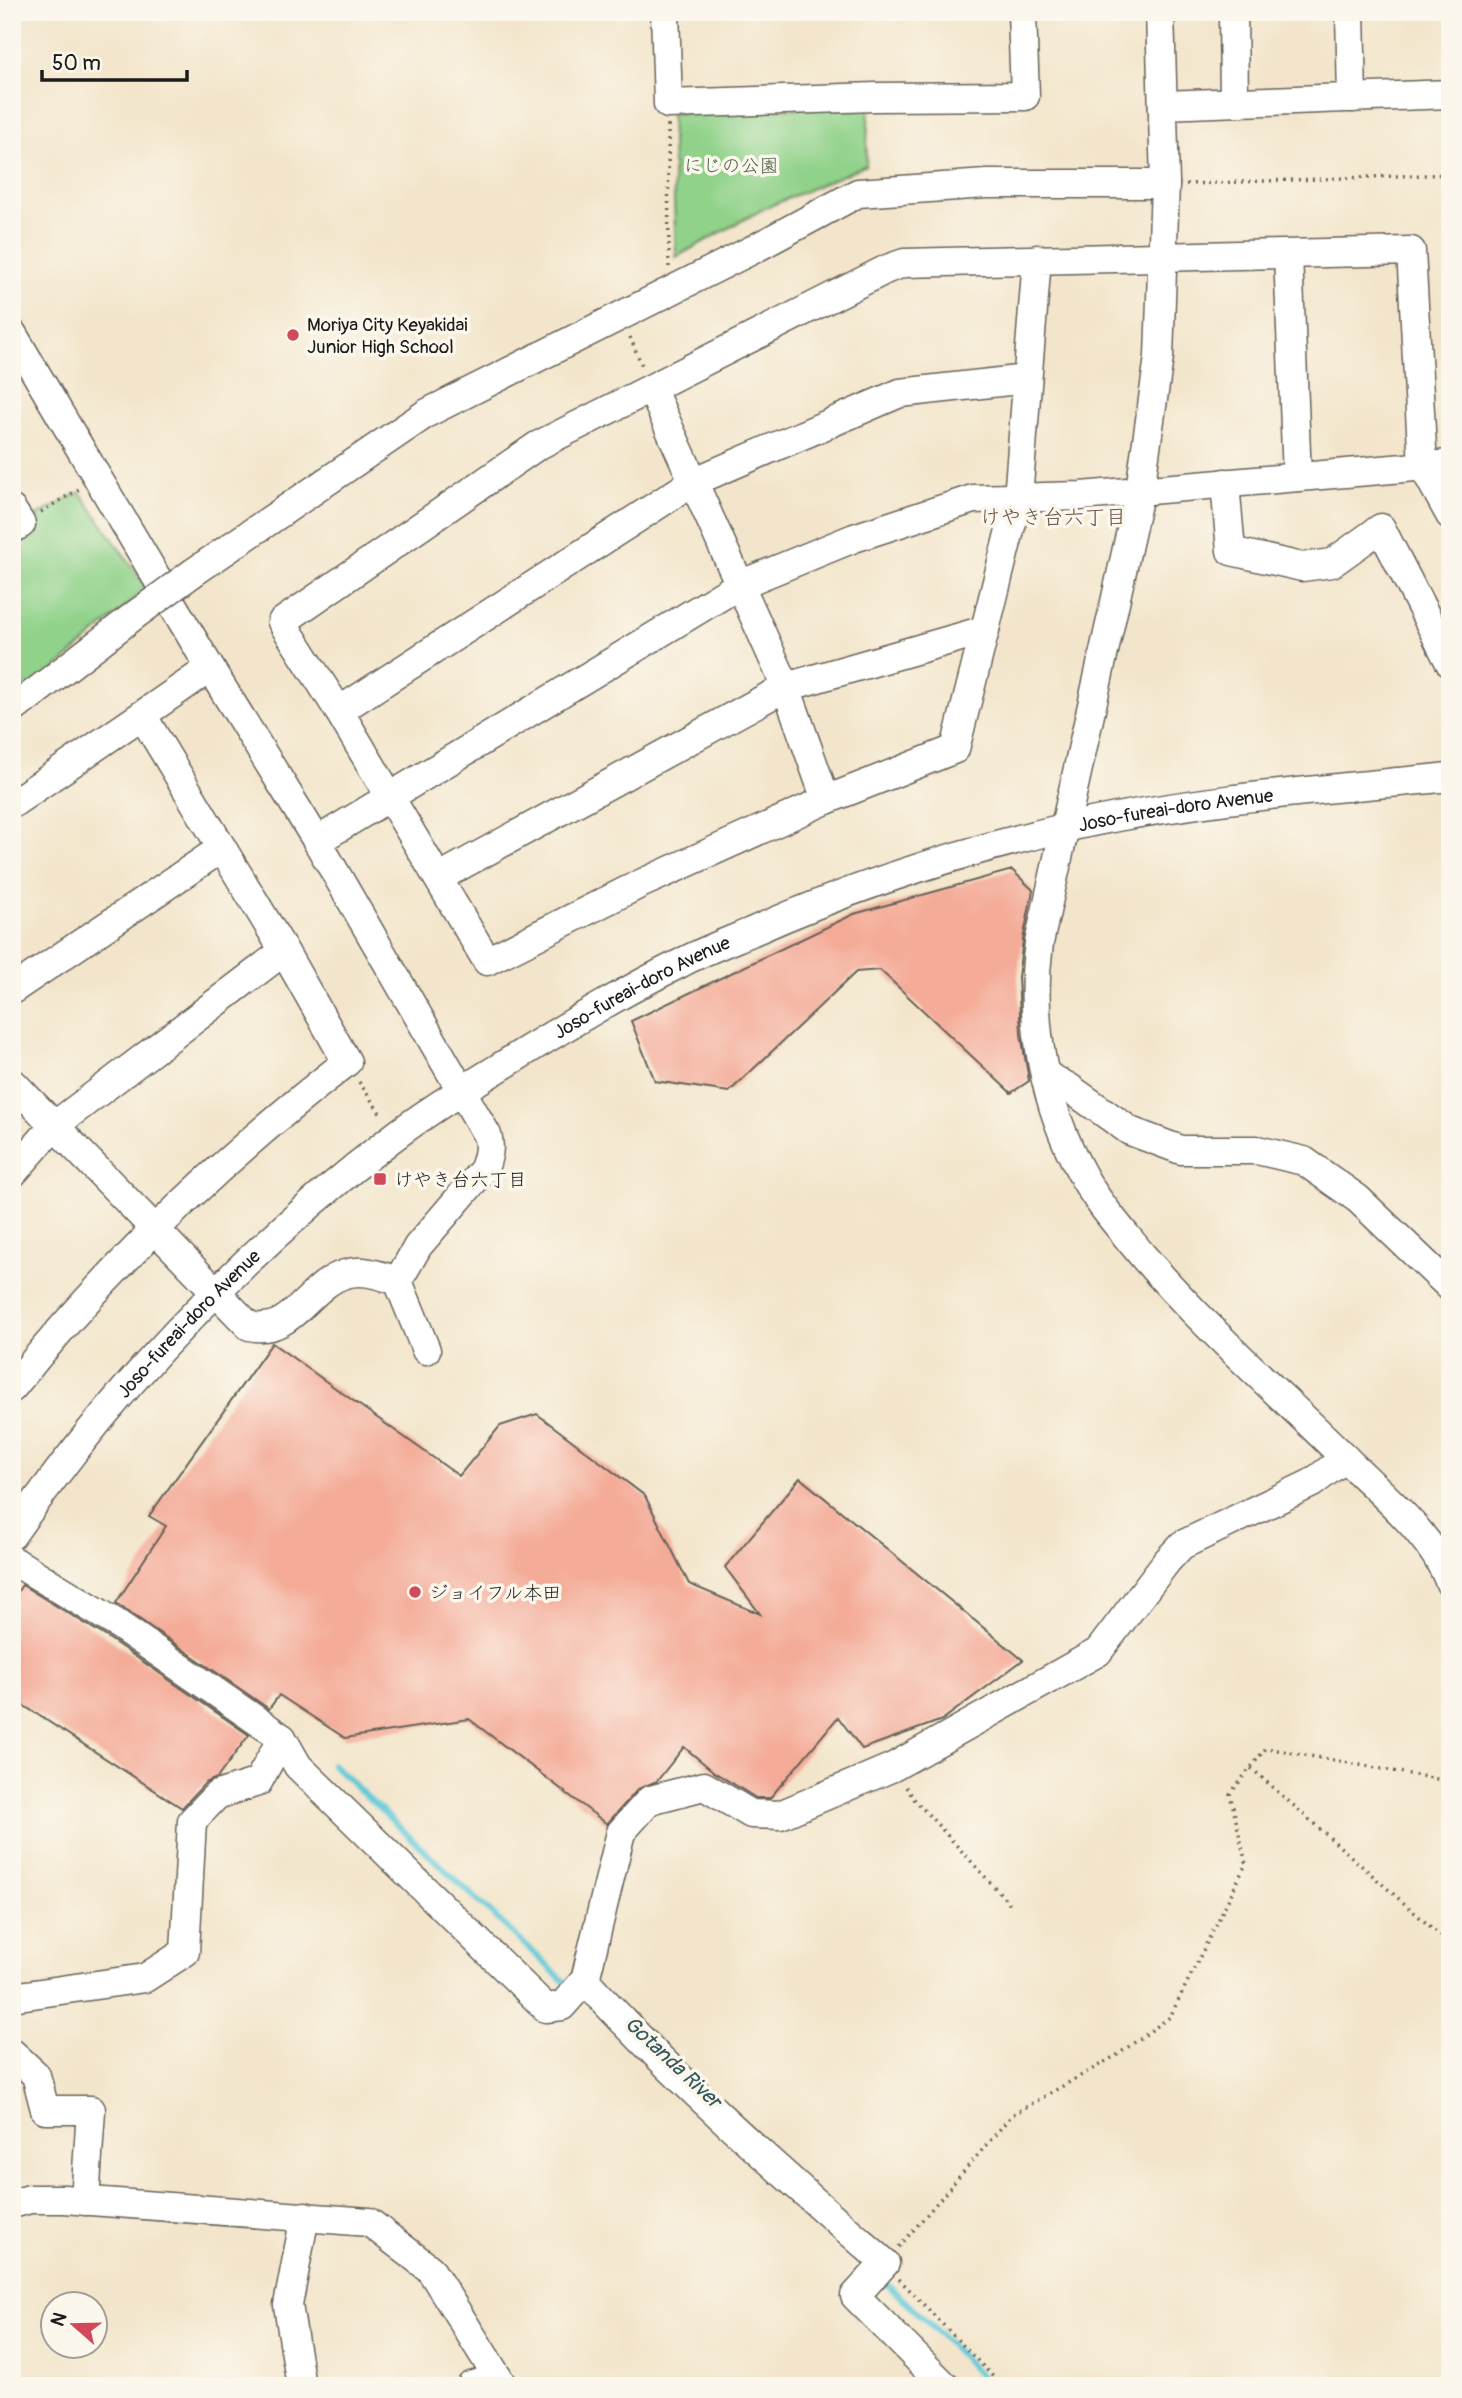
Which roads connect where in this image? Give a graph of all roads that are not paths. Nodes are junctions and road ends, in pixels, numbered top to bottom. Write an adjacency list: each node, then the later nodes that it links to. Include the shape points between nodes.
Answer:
1 (665, 12): 2 (street, via 668,104 1026,96)
2 (1022, 12)
3 (1160, 12): 9 (street)
4 (1233, 12): 8 (street)
5 (1350, 12): 7 (street)
6 (1450, 94): 7 (street)
7 (1352, 97): 8 (street)
8 (1234, 102): 9 (street)
9 (1163, 105): 10 (street)
10 (1165, 184): 12 (street); 29 (street, bridge, via 986,184 858,193 427,413 194,572)
11 (1288, 255): 12 (street); 17 (street, via 1411,251); 18 (street)
12 (1163, 258): 13 (street); 21 (street, via 1160,357)
13 (1037, 259): 15 (street); 16 (street, via 904,263)
14 (12, 333): 27 (street)
15 (1027, 380): 19 (street, via 900,393); 22 (street)
16 (652, 390): 19 (street); 30 (street, via 537,446 282,622)
17 (1436, 465): 18 (street); 23 (street)
18 (1297, 477): 20 (street)
19 (693, 482): 24 (street); 30 (street)
20 (1225, 483): 21 (street); 26 (street, via 1231,551 1302,567 1332,563 1381,528)
21 (1140, 490): 22 (street); 36 (street)
22 (1018, 498): 24 (street, via 973,499 854,538); 25 (street)
23 (1450, 515)
24 (739, 584): 28 (street); 33 (street)
25 (985, 630): 28 (street); 34 (street, via 955,749)
26 (1450, 663)
27 (210, 668): 31 (street); 37 (street)
28 (786, 687): 34 (street); 39 (street)
29 (12, 710)
30 (339, 711): 33 (street)
31 (142, 715): 35 (street); 38 (street)
32 (1450, 777): 36 (street, Joso-fureai-doro Avenue, via 1232,800)
33 (390, 799): 37 (street); 39 (street)
34 (827, 800): 39 (street, via 638,885 487,961)
35 (12, 804)
36 (1064, 828): 42 (street, via 1036,967 1035,1010); 44 (street, Joso-fureai-doro Avenue, via 891,875 779,919 682,962)
37 (317, 841): 44 (street)
38 (222, 848): 40 (street); 41 (street)
39 (438, 878)
40 (284, 951): 45 (street); 47 (street, via 347,1062 275,1118)
41 (12, 990)
42 (1046, 1075): 49 (street, via 1130,1131 1181,1150 1257,1150 1304,1161 1358,1199); 53 (street, via 1061,1130 1082,1175 1108,1214 1170,1287)
43 (12, 1082): 45 (street)
44 (461, 1091): 48 (street, via 490,1143 484,1169 418,1245); 50 (street, Joso-fureai-doro Avenue, via 337,1182)
45 (54, 1126): 46 (street); 47 (street)
46 (12, 1174)
47 (154, 1228): 50 (street); 52 (street)
48 (398, 1280): 50 (street, via 366,1271 345,1274 268,1329 249,1326); 51 (street)
49 (1450, 1287)
50 (216, 1292): 54 (street, Joso-fureai-doro Avenue, via 103,1414)
51 (426, 1350)
52 (12, 1388)
53 (1345, 1458): 56 (street); 58 (street, via 1312,1483 1182,1545 1098,1652 893,1767 780,1815 751,1814 704,1786 650,1800 621,1832)
54 (12, 1535)
55 (12, 1560): 57 (street, via 116,1623)
56 (1447, 1567)
57 (282, 1738): 58 (street, via 298,1766 546,2008 562,2006); 59 (street, via 258,1782 216,1795 192,1821 185,1952 145,1978)
58 (586, 1980): 67 (street, via 780,2171 885,2263 855,2296)
59 (12, 1997)
60 (12, 2053): 61 (street, via 36,2075 46,2110 91,2110)
61 (85, 2201): 62 (street, via 30,2199); 63 (street)
62 (12, 2204)
63 (305, 2216): 64 (street, via 369,2222 430,2269); 65 (street, via 288,2305)
64 (500, 2382): 66 (street)
65 (301, 2386)
66 (471, 2386)
67 (945, 2386)

